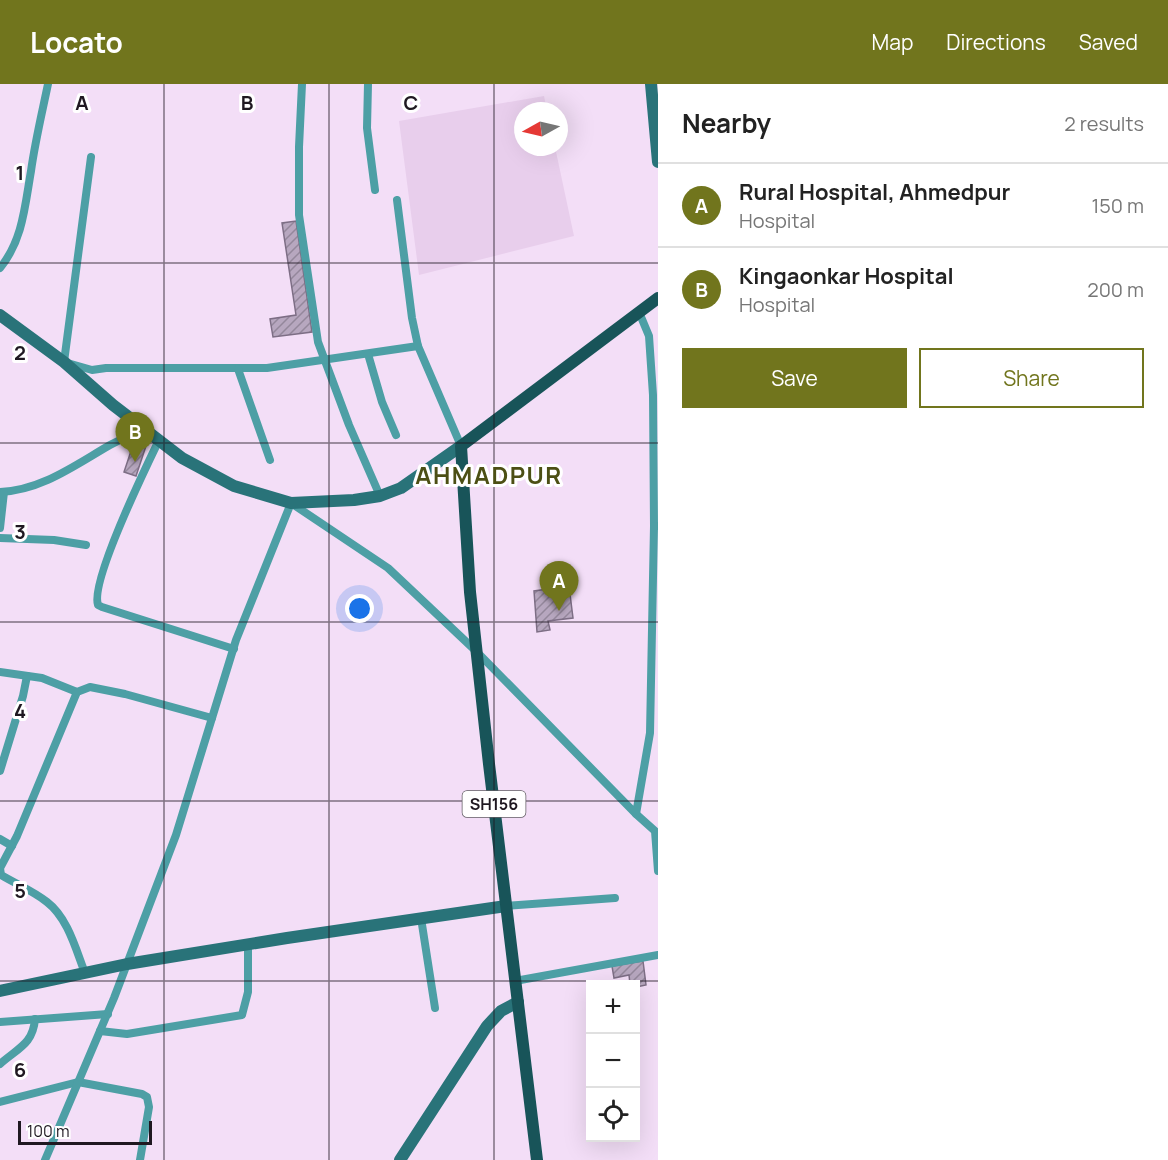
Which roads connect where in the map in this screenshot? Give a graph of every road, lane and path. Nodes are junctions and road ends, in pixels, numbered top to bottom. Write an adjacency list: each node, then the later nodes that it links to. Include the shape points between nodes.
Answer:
1 (48, 84): 9 (street, via 24,218)
2 (302, 84): 15 (street, via 299,215)
3 (368, 84): 7 (street)
4 (651, 84): 6 (street)
5 (91, 157): 16 (street)
6 (658, 162)
7 (375, 190)
8 (397, 200): 13 (street)
9 (0, 268)
10 (658, 298): 11 (main road)
11 (639, 312): 21 (main road); 26 (street, via 649,336)
12 (0, 315): 16 (street)
13 (418, 346): 14 (street); 21 (street)
14 (368, 354): 15 (street); 19 (street)
15 (323, 361): 17 (street); 24 (street)
16 (64, 362): 17 (street, via 92,370); 18 (street)
17 (238, 369): 22 (street)
18 (144, 429): 20 (street); 23 (street, via 64,473 20,491)
19 (396, 435)
20 (159, 440): 25 (street, via 182,458 234,486); 30 (street, via 99,582 98,605)
21 (461, 446): 24 (street, via 401,488); 31 (main road, SH156)
22 (270, 460)
23 (2, 492): 27 (street)
24 (380, 496): 25 (street)
25 (291, 503): 30 (street); 31 (street, via 388,568)
26 (656, 526): 35 (street)
27 (0, 528)
28 (0, 538): 29 (street)
29 (86, 544)
30 (234, 649): 36 (street)
31 (477, 652): 38 (street); 44 (main road, SH156)
32 (0, 672): 33 (street)
33 (27, 675): 34 (street); 37 (street)
34 (77, 692): 36 (street, via 90,687); 41 (street)
35 (654, 701): 38 (street)
36 (212, 718): 48 (street, via 176,835)
37 (0, 771)
38 (636, 814): 39 (street)
39 (657, 832): 42 (street)
40 (0, 839): 41 (street)
41 (12, 846): 49 (street, via 0,868 1,875 49,903 67,929)
42 (658, 870)
43 (615, 898): 44 (street)
44 (506, 906): 45 (street); 50 (main road, SH156)
45 (421, 918): 46 (street); 53 (street)
46 (248, 944): 48 (street); 57 (street, via 248,993 242,1015 127,1034)
47 (658, 955): 50 (street)
48 (127, 964): 49 (street); 54 (street)
49 (85, 974): 51 (street)
50 (515, 981): 52 (main road, SH156)
51 (0, 991)
52 (518, 1002): 63 (street, via 501,1011 487,1026); 64 (main road, SH156)
53 (435, 1008)
54 (108, 1014): 55 (street); 57 (street)
55 (34, 1019): 56 (street); 58 (street, via 34,1033)
56 (0, 1022)
57 (100, 1031): 59 (street)
58 (0, 1064)
59 (78, 1082): 60 (street); 61 (street); 62 (street, via 147,1096 149,1107)
60 (0, 1102)
61 (45, 1160)
62 (140, 1160)
63 (400, 1160)
64 (537, 1160)

